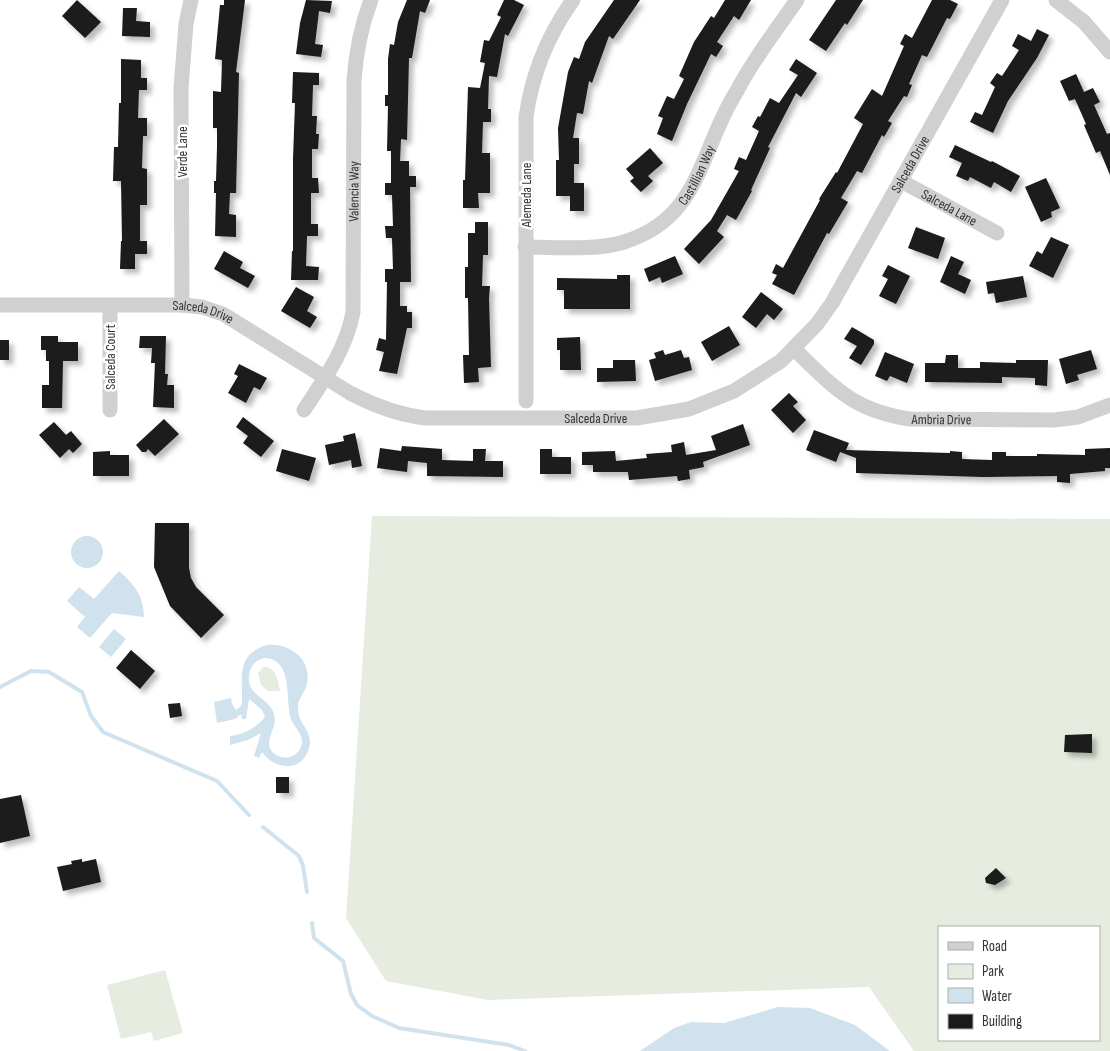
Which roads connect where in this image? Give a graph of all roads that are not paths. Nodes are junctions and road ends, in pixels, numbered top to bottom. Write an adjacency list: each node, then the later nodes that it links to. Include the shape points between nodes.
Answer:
1 (191, 0): 13 (street, Verde Lane, via 186,24 182,88)
2 (371, 0): 15 (street, Valencia Way, via 360,39 354,80 353,312 345,343)
3 (573, 0): 10 (street, Alemeda Lane, via 544,50 529,96)
4 (797, 0): 10 (street, Castillian Way, via 738,87 696,180 674,212 658,226 623,242 604,246)
5 (1002, 0): 8 (street, Salceda Drive)
6 (1056, 0): 7 (street, via 1084,22)
7 (1110, 52)
8 (901, 181): 9 (street, Salceda Lane); 14 (street, Salceda Drive, via 832,303)
9 (997, 233)
10 (525, 247): 16 (street, Alemeda Lane)
11 (0, 305): 12 (street, Salceda Drive)
12 (110, 305): 13 (street, Salceda Drive); 18 (street, Salceda Court)
13 (182, 305): 15 (street, Salceda Drive, via 223,314)
14 (794, 349): 15 (street, Salceda Drive, via 762,374 712,401 689,409 637,418 405,416 368,402); 17 (street, Ambria Drive, via 836,390 852,401 891,416 910,419 1054,420 1078,417)
15 (325, 378): 19 (street, Valencia Way)
16 (526, 401)
17 (1110, 406)
18 (110, 410)
19 (304, 410)

